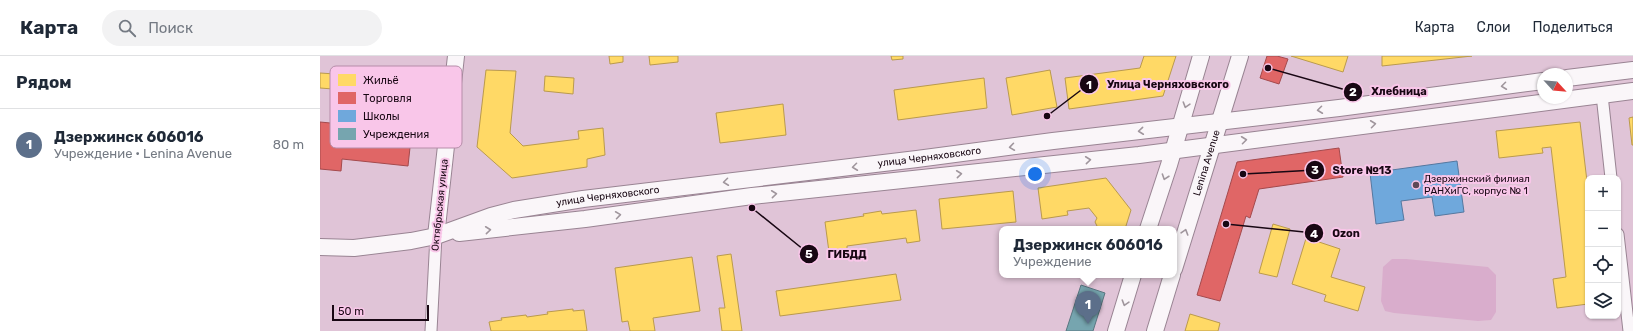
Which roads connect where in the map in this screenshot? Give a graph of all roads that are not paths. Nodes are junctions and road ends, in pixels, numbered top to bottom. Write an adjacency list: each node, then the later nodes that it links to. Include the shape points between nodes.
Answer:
1 (456, 56): 4 (street, Октябрьская улица)
2 (1201, 56): 12 (street, one-way to 12)
3 (1240, 56): 11 (street, Lenina Avenue)
4 (455, 66)
5 (1633, 70): 6 (street)
6 (1600, 74): 7 (street); 10 (street)
7 (1573, 77)
8 (1537, 82): 11 (street, улица Черняховского, one-way to 11)
9 (1633, 91): 10 (street)
10 (1602, 95): 13 (street, one-way to 10); 16 (street)
11 (1219, 122): 12 (street, улица Черняховского); 13 (street, Lenina Avenue)
12 (1179, 126): 15 (street); 18 (street, улица Черняховского, one-way to 18, via 575,200 514,210)
13 (1212, 145): 15 (street); 21 (street, Lenina Avenue, one-way to 13)
14 (446, 148): 18 (street, Октябрьская улица)
15 (1173, 150): 17 (street, one-way to 17); 18 (street, one-way to 15, via 752,196)
16 (1612, 175)
17 (1149, 226)
18 (436, 236): 19 (street, улица Черняховского, via 354,248); 24 (street, Октябрьская улица)
19 (320, 247)
20 (1619, 247): 27 (street)
21 (1177, 259)
22 (1132, 278): 25 (street, one-way to 25)
23 (1171, 278): 26 (street)
24 (430, 331)
25 (1116, 331)
26 (1155, 331)
27 (1629, 331)

